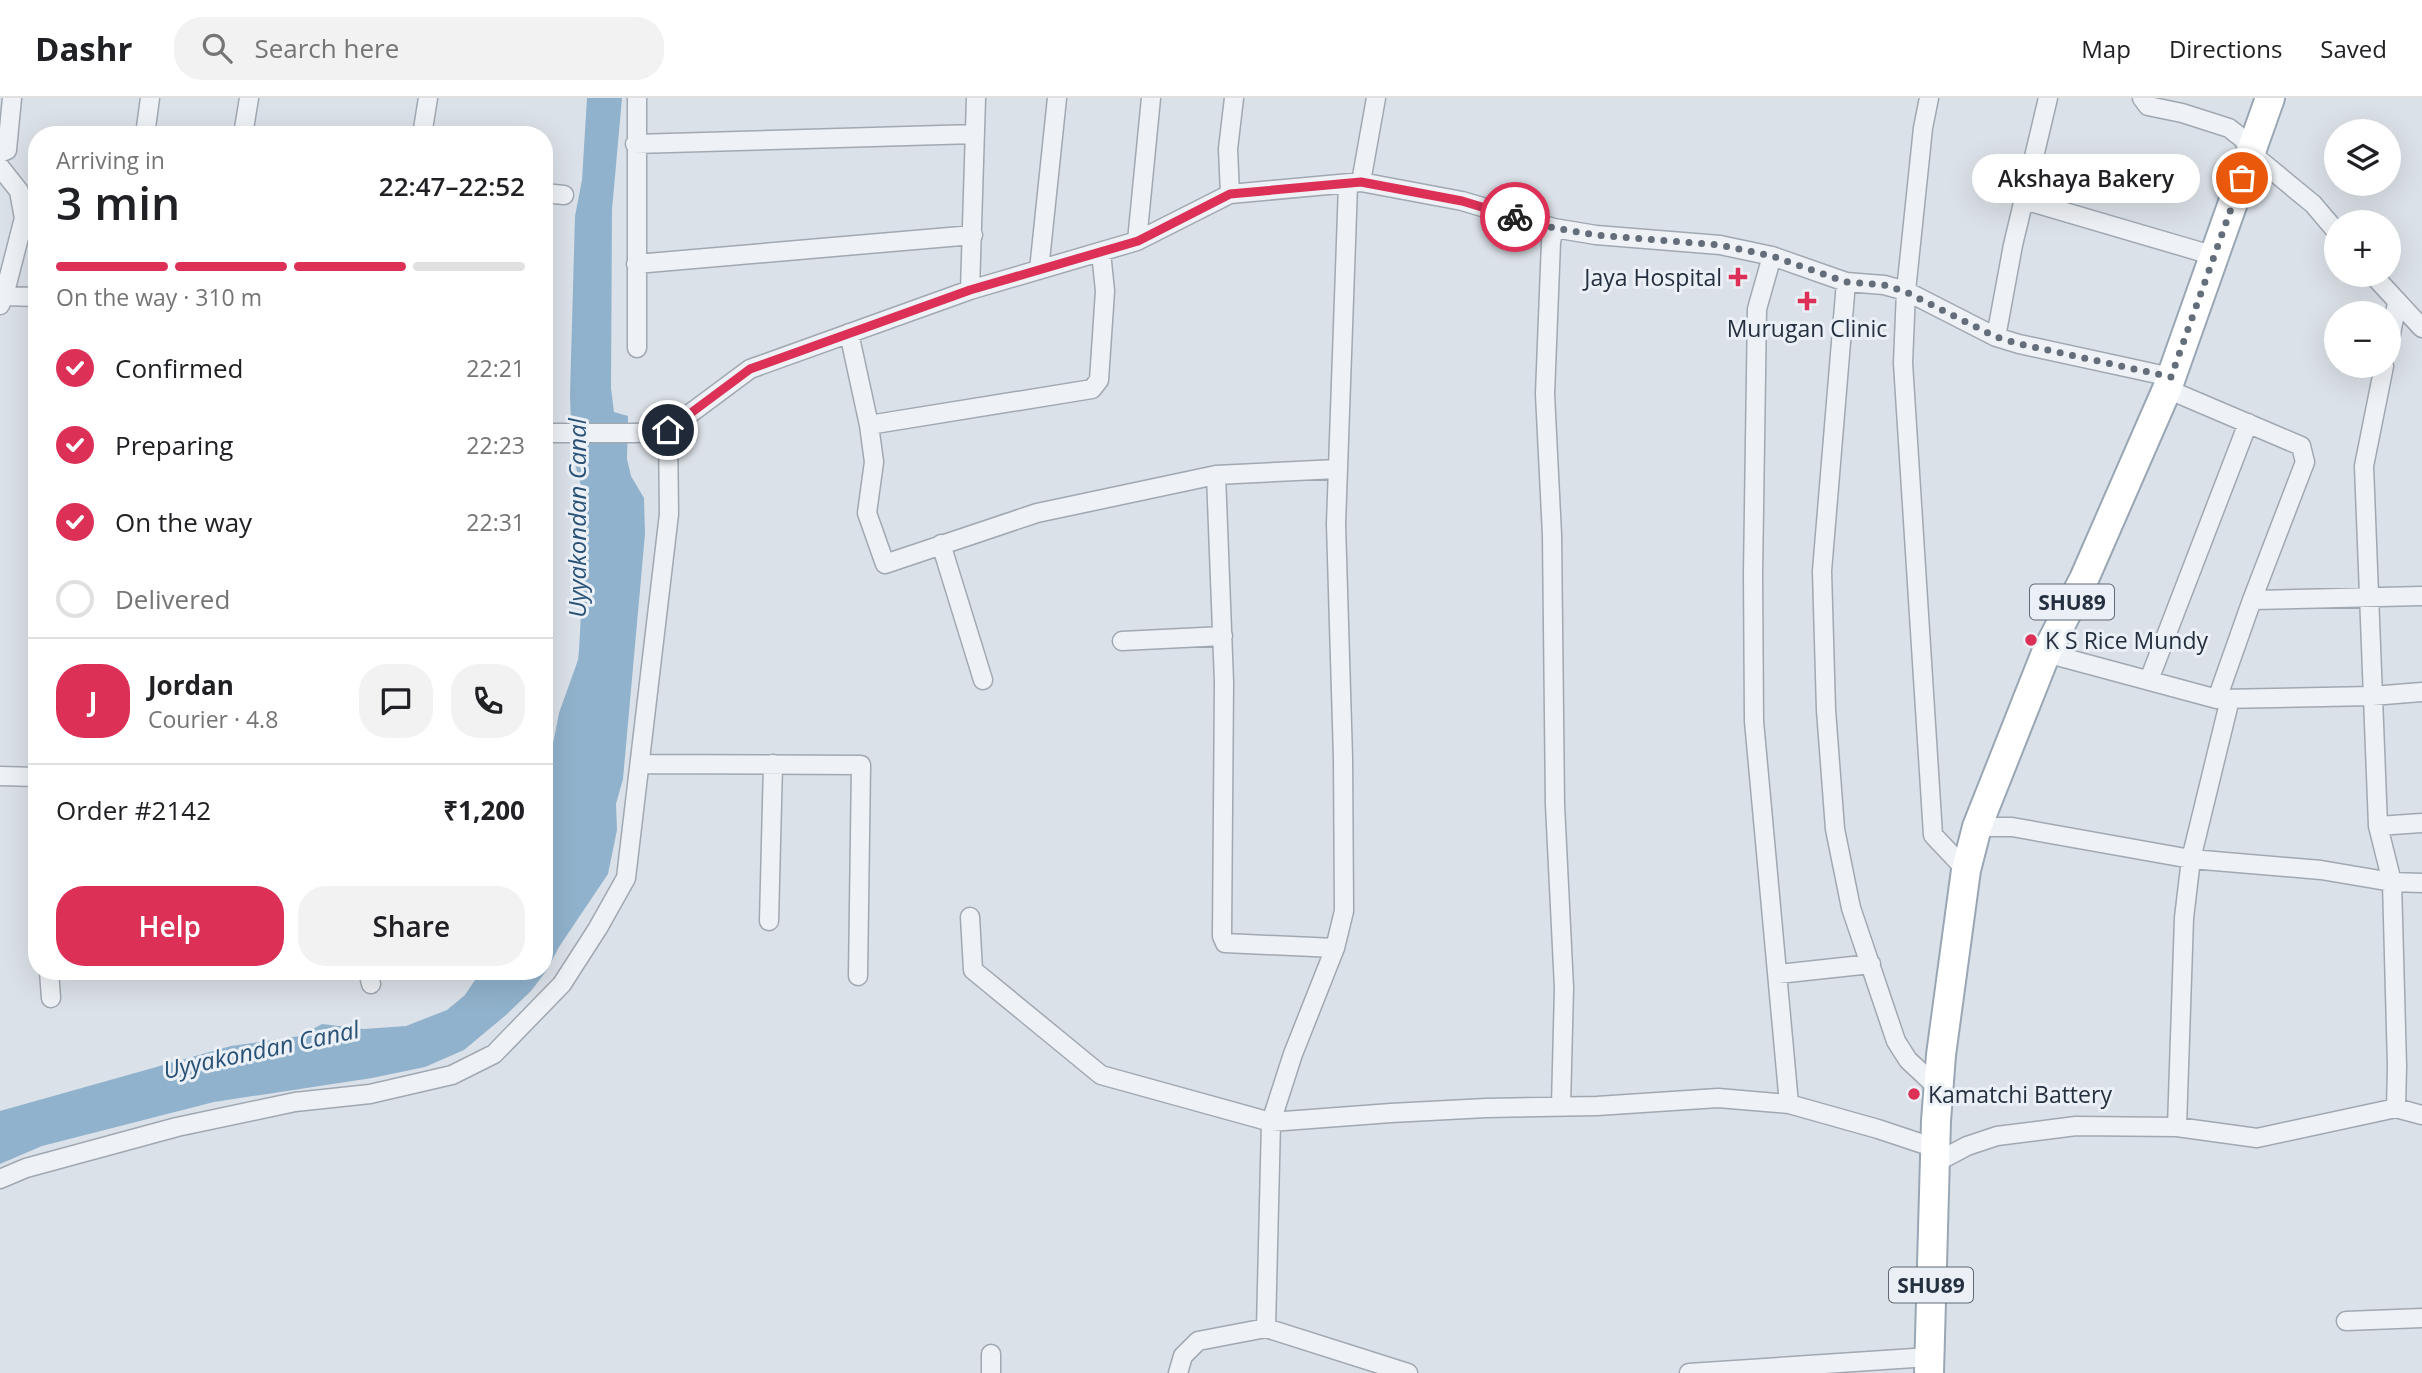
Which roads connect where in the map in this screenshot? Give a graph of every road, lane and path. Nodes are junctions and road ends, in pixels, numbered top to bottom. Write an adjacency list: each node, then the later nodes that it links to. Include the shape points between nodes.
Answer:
1 (12, 98): 20 (street, via 6,150)
2 (150, 98): 15 (street)
3 (249, 98): 16 (street)
4 (428, 98): 17 (street)
5 (637, 98): 19 (street)
6 (976, 98): 18 (street)
7 (1057, 98): 36 (street)
8 (1151, 98): 31 (street)
9 (1234, 98): 25 (street, via 1228,138)
10 (1376, 98): 23 (street)
11 (1929, 98): 40 (street)
12 (2048, 98): 27 (street)
13 (2141, 98): 21 (street, via 2148,106 2229,128)
14 (2270, 98): 21 (main road, SHU89)
15 (146, 126)
16 (244, 126)
17 (423, 126)
18 (975, 134): 19 (street); 30 (street)
19 (635, 144): 35 (street)
20 (0, 153)
21 (2251, 153): 28 (street); 34 (main road, SHU89)
22 (0, 167): 42 (street, via 19,191 24,218)
23 (1355, 183): 25 (street); 29 (street, via 1462,201); 55 (street)
24 (553, 194): 26 (street)
25 (1230, 194): 31 (street)
26 (564, 195)
27 (2024, 200): 34 (street); 47 (street)
28 (2324, 217)
29 (1554, 228): 33 (street, via 1720,245); 90 (street, via 1545,394 1564,988)
30 (973, 235): 35 (street); 39 (street)
31 (1138, 241): 32 (street)
32 (1101, 251): 36 (street); 52 (street, via 1105,291 1099,380 1092,389)
33 (1772, 256): 37 (street); 84 (street, via 1757,309 1754,721)
34 (2215, 256): 50 (main road, SHU89)
35 (636, 264): 48 (street)
36 (1039, 271): 39 (street)
37 (1846, 282): 40 (street); 83 (street, via 1822,571 1826,710 1835,829 1852,908)
38 (2383, 287): 43 (street)
39 (970, 290): 46 (street)
40 (1906, 292): 47 (street); 77 (street, via 1903,363 1933,835)
41 (28, 298): 42 (street)
42 (2, 300)
43 (2395, 301)
44 (2401, 307): 45 (street)
45 (2422, 328)
46 (849, 333): 52 (street); 53 (street, via 750,369)
47 (1996, 337): 50 (street)
48 (637, 348)
49 (2382, 378): 59 (street, via 2364,466)
50 (2169, 383): 51 (street); 63 (main road, SHU89, via 2084,579)
51 (2249, 423): 60 (street, via 2301,446 2305,462); 65 (street)
52 (869, 425): 57 (street, via 874,462 867,513 885,564)
53 (668, 430): 54 (street); 69 (street, via 668,514)
54 (553, 433)
55 (1337, 469): 56 (street); 82 (street, via 1344,887)
56 (1216, 475): 57 (street, via 1037,513); 61 (street)
57 (941, 544): 64 (street)
58 (2422, 596): 59 (street)
59 (2368, 597): 60 (street); 67 (street)
60 (2252, 600): 68 (street)
61 (1223, 636): 62 (street); 82 (street, via 1222,936 1225,943)
62 (1122, 641)
63 (2046, 653): 65 (street); 75 (main road, SHU89)
64 (983, 680)
65 (2149, 680): 68 (street)
66 (2422, 692): 67 (street)
67 (2372, 696): 68 (street); 74 (street)
68 (2224, 699): 76 (street)
69 (640, 764): 70 (street); 96 (street, via 626,878 562,984 494,1054 452,1076 177,1127)
70 (773, 764): 81 (street); 85 (street, via 861,765)
71 (0, 776): 72 (street)
72 (28, 777)
73 (2422, 822): 74 (street)
74 (2378, 826): 78 (street)
75 (1977, 827): 76 (street, via 2012,827); 77 (main road, SHU89)
76 (2191, 859): 78 (street, via 2321,870); 94 (street, via 2184,918)
77 (1966, 870): 88 (main road, SHU89)
78 (2392, 882): 79 (street); 91 (street)
79 (2422, 883)
80 (970, 917): 93 (street, via 973,970 1101,1075)
81 (769, 920)
82 (1335, 948): 93 (street)
83 (1871, 964): 84 (street); 88 (street, via 1896,1041)
84 (1778, 974): 89 (street)
85 (858, 976)
86 (50, 980): 87 (street)
87 (51, 998)
88 (1938, 1089): 95 (main road, SHU89)
89 (1789, 1104): 90 (street, via 1718,1098); 95 (street)
90 (1561, 1106): 93 (street)
91 (2396, 1108): 92 (street); 94 (street, via 2257,1138)
92 (2422, 1115)
93 (1270, 1122): 99 (street)
94 (2178, 1127): 95 (street, via 2076,1126 1997,1136 1967,1146)
95 (1936, 1144): 101 (main road, SHU89)
96 (0, 1179)
97 (2422, 1318): 98 (street)
98 (2346, 1321)
99 (1265, 1328): 103 (street, via 1198,1341 1183,1356); 104 (street)
100 (991, 1354): 102 (street)
101 (1929, 1365): 105 (street)
102 (991, 1373)
103 (1178, 1373)
104 (1408, 1373)
105 (1689, 1373)

